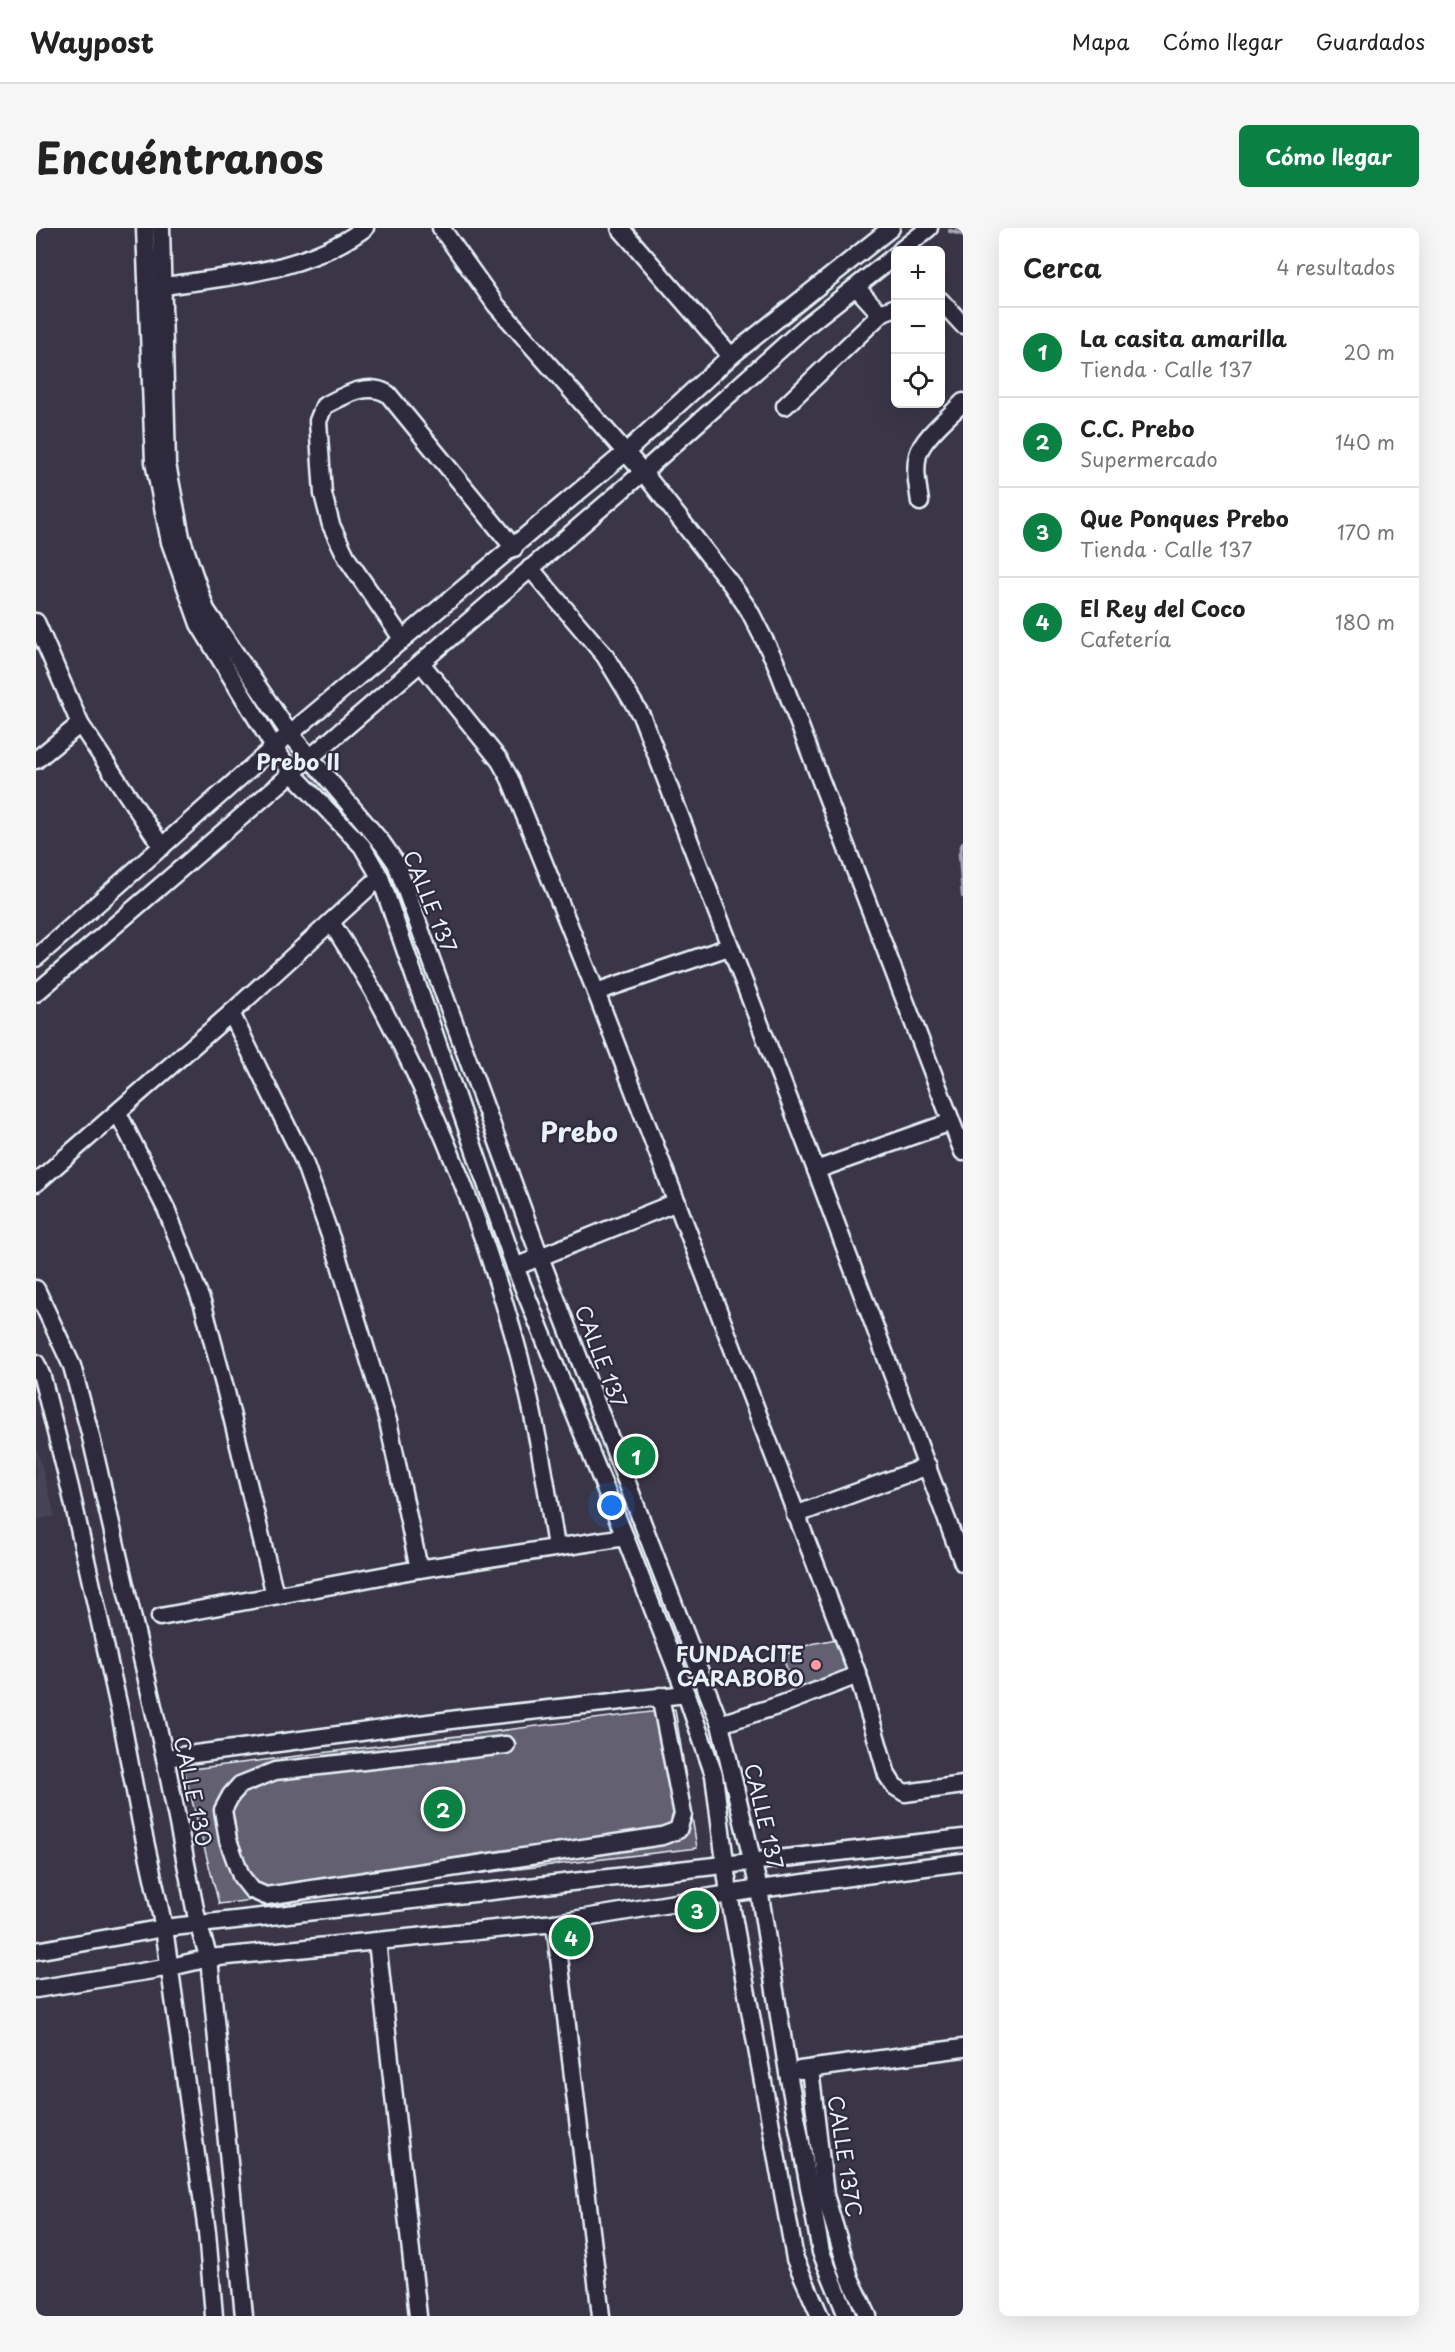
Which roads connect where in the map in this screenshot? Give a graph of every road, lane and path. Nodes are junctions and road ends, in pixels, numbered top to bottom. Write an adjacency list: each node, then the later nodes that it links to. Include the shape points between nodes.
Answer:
1 (145, 228): 28 (street, via 154,462 170,542 199,624)
2 (161, 228): 10 (street, CALLE 137)
3 (364, 228): 10 (street, via 347,241 284,266)
4 (441, 228): 18 (street, via 496,305)
5 (620, 228): 15 (street)
6 (891, 228): 15 (street)
7 (929, 228): 8 (street)
8 (906, 246)
9 (891, 259): 11 (street)
10 (164, 286): 27 (street, CALLE 137, via 167,464 181,537 206,609)
11 (856, 287): 13 (street, via 876,309); 19 (street, via 806,326)
12 (945, 306): 14 (street)
13 (890, 310): 17 (street)
14 (963, 326)
15 (731, 356): 18 (street)
16 (963, 402): 20 (street, via 922,445 916,471)
17 (785, 406)
18 (626, 452): 19 (street); 21 (street)
19 (643, 472): 22 (street); 41 (street, via 731,585 776,661)
20 (920, 502)
21 (514, 548): 24 (street); 24 (street, via 388,394 370,388 324,406 318,421 323,494 331,525 348,560)
22 (530, 568): 25 (street); 35 (street, via 605,656 642,717)
23 (36, 622): 26 (street)
24 (403, 640): 27 (street)
25 (421, 663): 29 (street); 37 (street, via 500,761 510,779)
26 (80, 724): 30 (street); 32 (street)
27 (290, 734): 28 (street); 29 (street, CALLE 137)
28 (274, 747): 31 (street); 32 (street)
29 (310, 758): 31 (street); 46 (street, CALLE 137, via 396,863)
30 (36, 760)
31 (292, 772): 33 (street, via 362,846); 38 (street)
32 (162, 847): 36 (street)
33 (380, 877): 34 (street); 47 (street)
34 (331, 922): 39 (street); 53 (street, via 375,995 421,1086 474,1212 513,1334 542,1460)
35 (729, 947): 37 (street); 43 (street)
36 (36, 958)
37 (596, 992): 45 (street)
38 (36, 993)
39 (231, 1012): 40 (street); 55 (street, via 303,1159 337,1255 388,1421)
40 (118, 1113): 44 (street); 56 (street, via 167,1211 203,1305)
41 (951, 1122): 42 (street); 43 (street)
42 (963, 1152)
43 (816, 1170): 50 (street)
44 (36, 1183)
45 (677, 1202): 46 (street); 51 (street)
46 (540, 1257): 47 (street); 61 (street, CALLE 137)
47 (515, 1267): 52 (street)
48 (36, 1288): 63 (street, CALLE 130, via 72,1366)
49 (36, 1363): 73 (street, via 70,1488)
50 (928, 1466): 51 (street); 54 (street)
51 (795, 1515): 58 (street)
52 (625, 1536): 53 (street); 59 (street)
53 (556, 1547): 55 (street)
54 (963, 1563)
55 (419, 1569): 56 (street)
56 (275, 1595): 57 (street)
57 (160, 1617)
58 (858, 1675): 61 (street); 64 (street, via 887,1776 894,1786 905,1793)
59 (686, 1694): 60 (street); 68 (street, via 714,1775)
60 (660, 1696): 62 (street, via 683,1814 678,1830 662,1836 266,1896 252,1890 241,1876 228,1840 223,1810 240,1785 275,1771); 63 (street)
61 (720, 1724): 66 (street, CALLE 137)
62 (506, 1745)
63 (165, 1758): 72 (street, CALLE 130)
64 (963, 1785)
65 (963, 1838): 66 (street)
66 (753, 1860): 68 (street); 69 (street, CALLE 137)
67 (963, 1862): 69 (street)
68 (724, 1866): 70 (street); 72 (street)
69 (759, 1890): 70 (street); 81 (street, CALLE 137)
70 (729, 1894): 71 (street); 88 (street, via 795,2259)
71 (555, 1923): 74 (street); 87 (street)
72 (198, 1924): 73 (street); 76 (street, CALLE 130)
73 (164, 1928): 75 (street); 77 (street)
74 (377, 1941): 76 (street); 86 (street)
75 (36, 1951)
76 (209, 1958): 77 (street); 82 (street, CALLE 130)
77 (171, 1968): 78 (street); 83 (street)
78 (36, 1989)
79 (963, 2048): 80 (street)
80 (810, 2068): 81 (street); 90 (street, CALLE 137C, via 825,2195 850,2278)
81 (788, 2073): 89 (street, CALLE 137, via 821,2252)
82 (236, 2231): 83 (street); 85 (street, CALLE 130)
83 (207, 2232): 84 (street)
84 (214, 2316)
85 (244, 2316)
86 (418, 2316)
87 (601, 2316)
88 (819, 2316)
89 (847, 2316)
90 (868, 2316)

